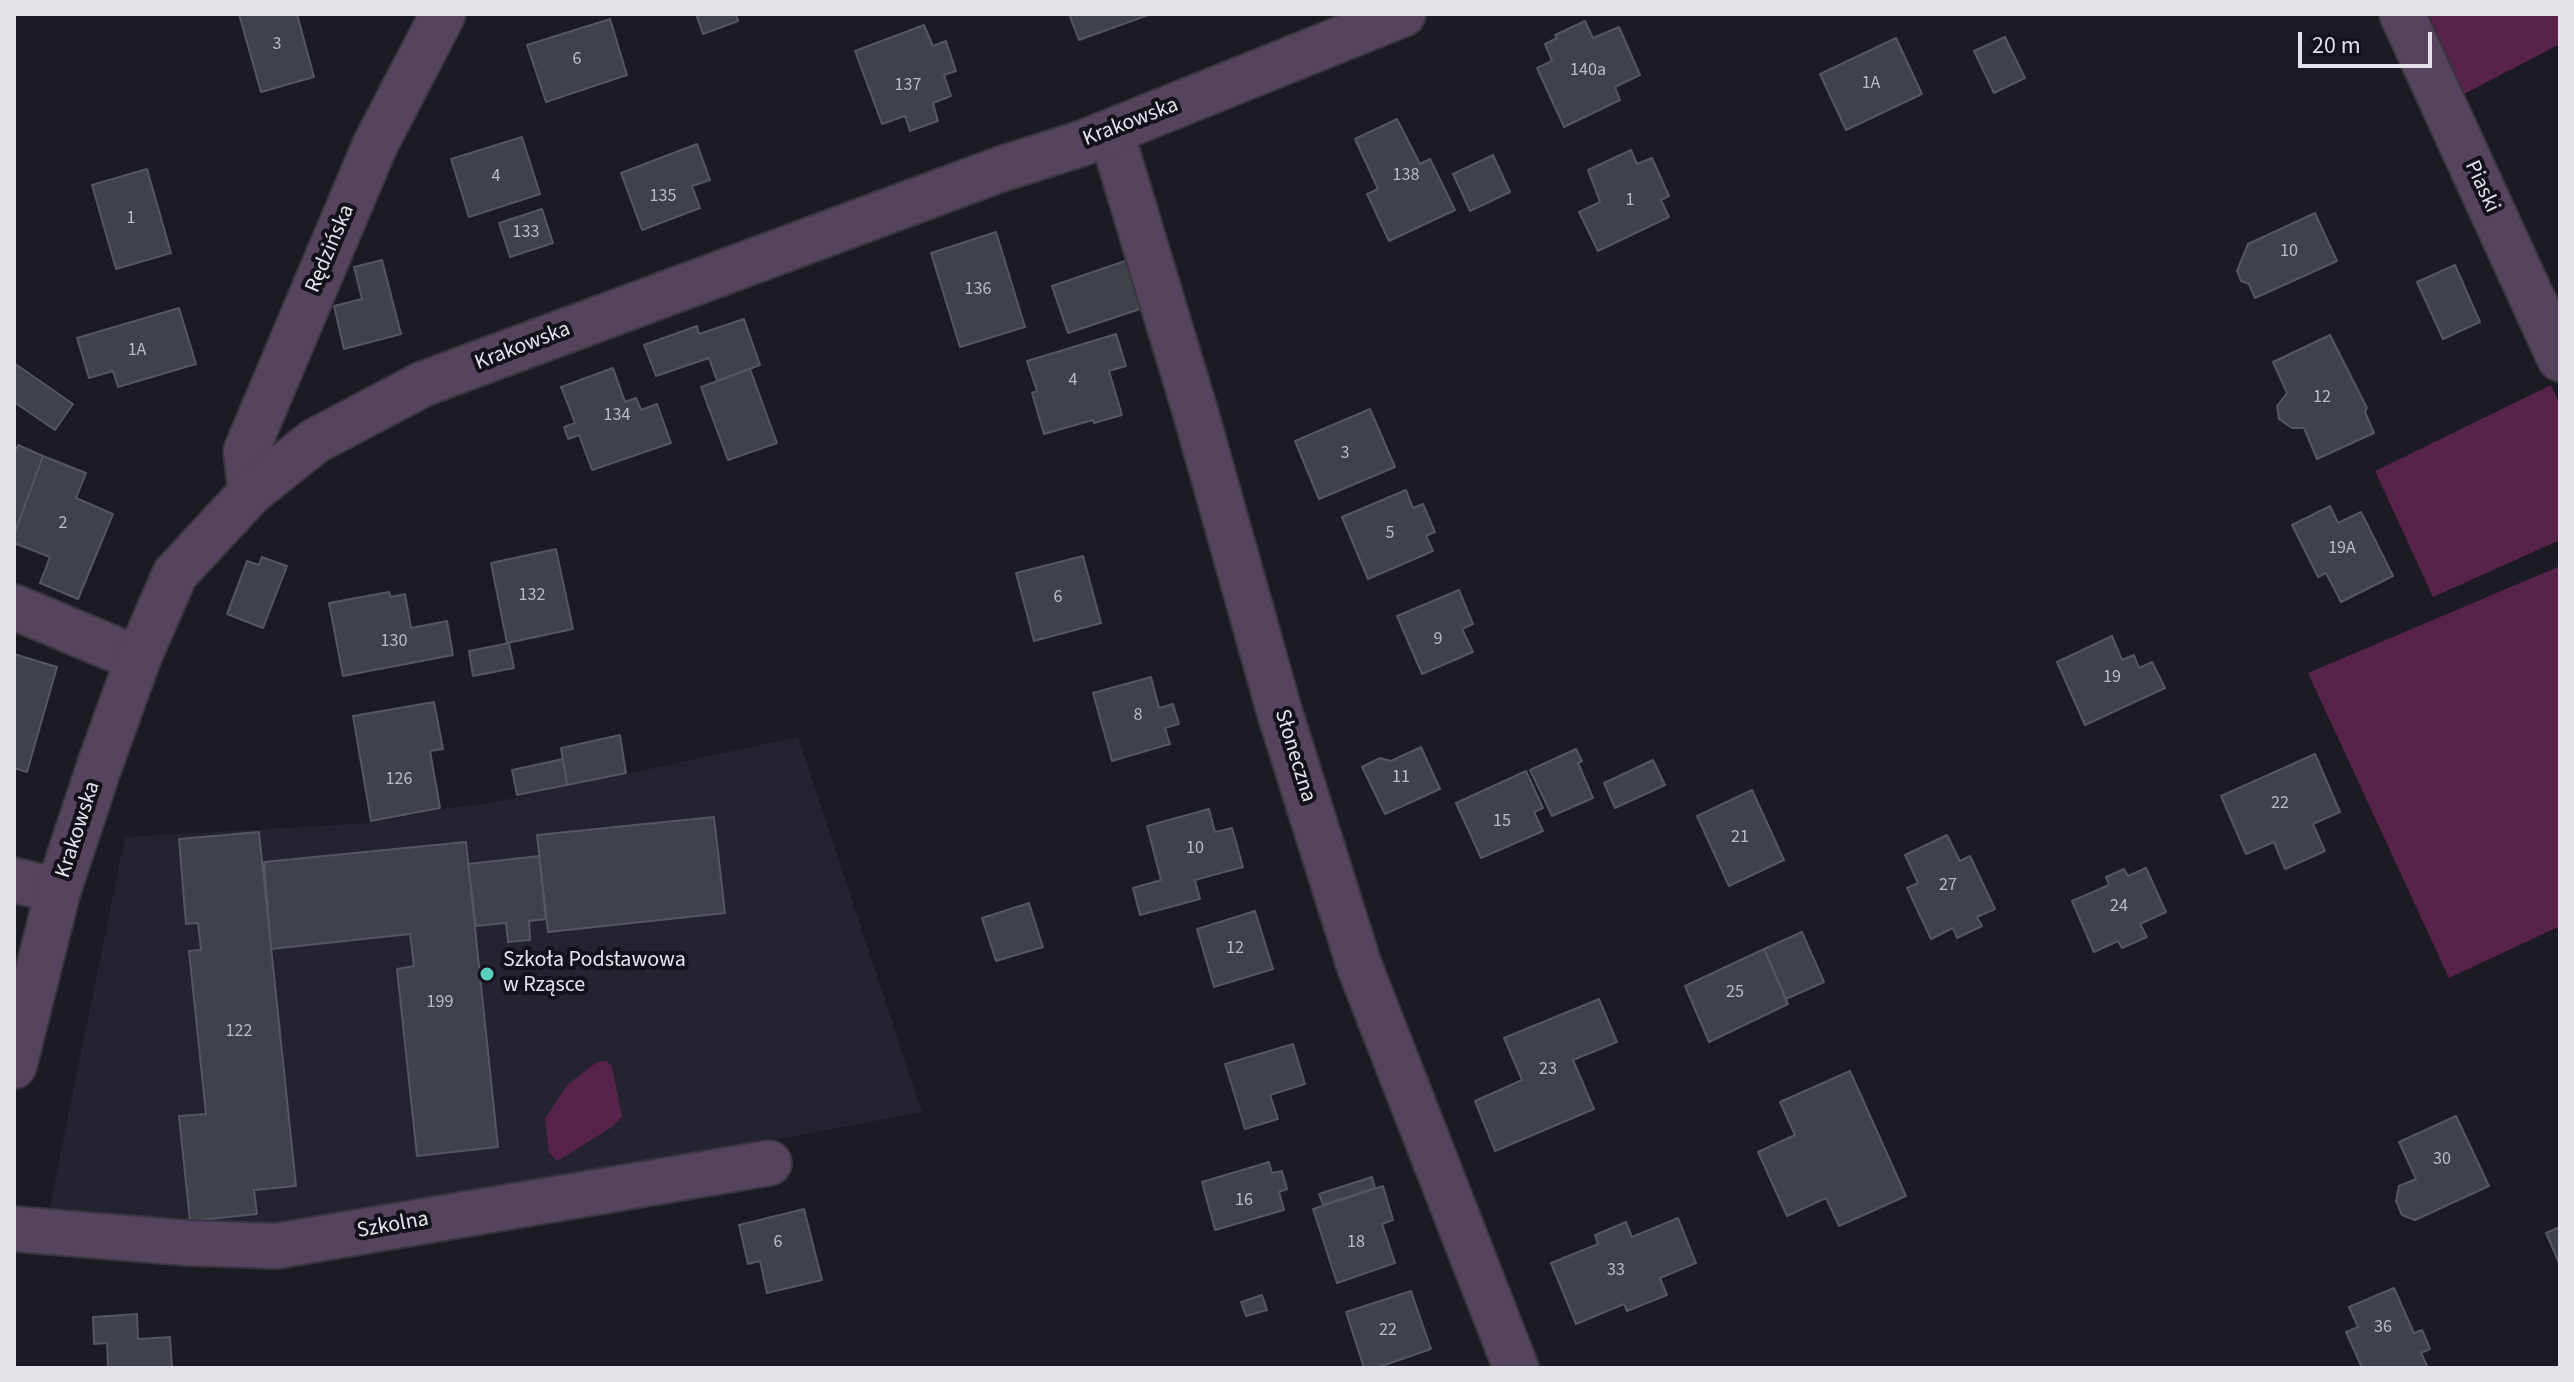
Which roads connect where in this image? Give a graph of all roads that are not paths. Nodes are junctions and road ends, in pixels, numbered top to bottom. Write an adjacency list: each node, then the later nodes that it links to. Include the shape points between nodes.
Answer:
1 (443, 14): 6 (street, Rędzińska, via 375,145 246,451)
2 (1403, 14): 4 (street, Krakowska)
3 (2402, 14): 5 (street, Piaski)
4 (1111, 132): 6 (street, Krakowska, via 423,384 315,441); 14 (street, Słoneczna, via 1359,965)
5 (2560, 359)
6 (251, 492): 8 (street, Krakowska, via 175,574)
7 (14, 607): 8 (street)
8 (138, 659): 10 (street, Krakowska)
9 (14, 880): 10 (street)
10 (58, 891): 11 (street, Krakowska)
11 (14, 1066)
12 (769, 1163): 13 (street, Szkolna, via 276,1246)
13 (14, 1229)
14 (1516, 1368)

